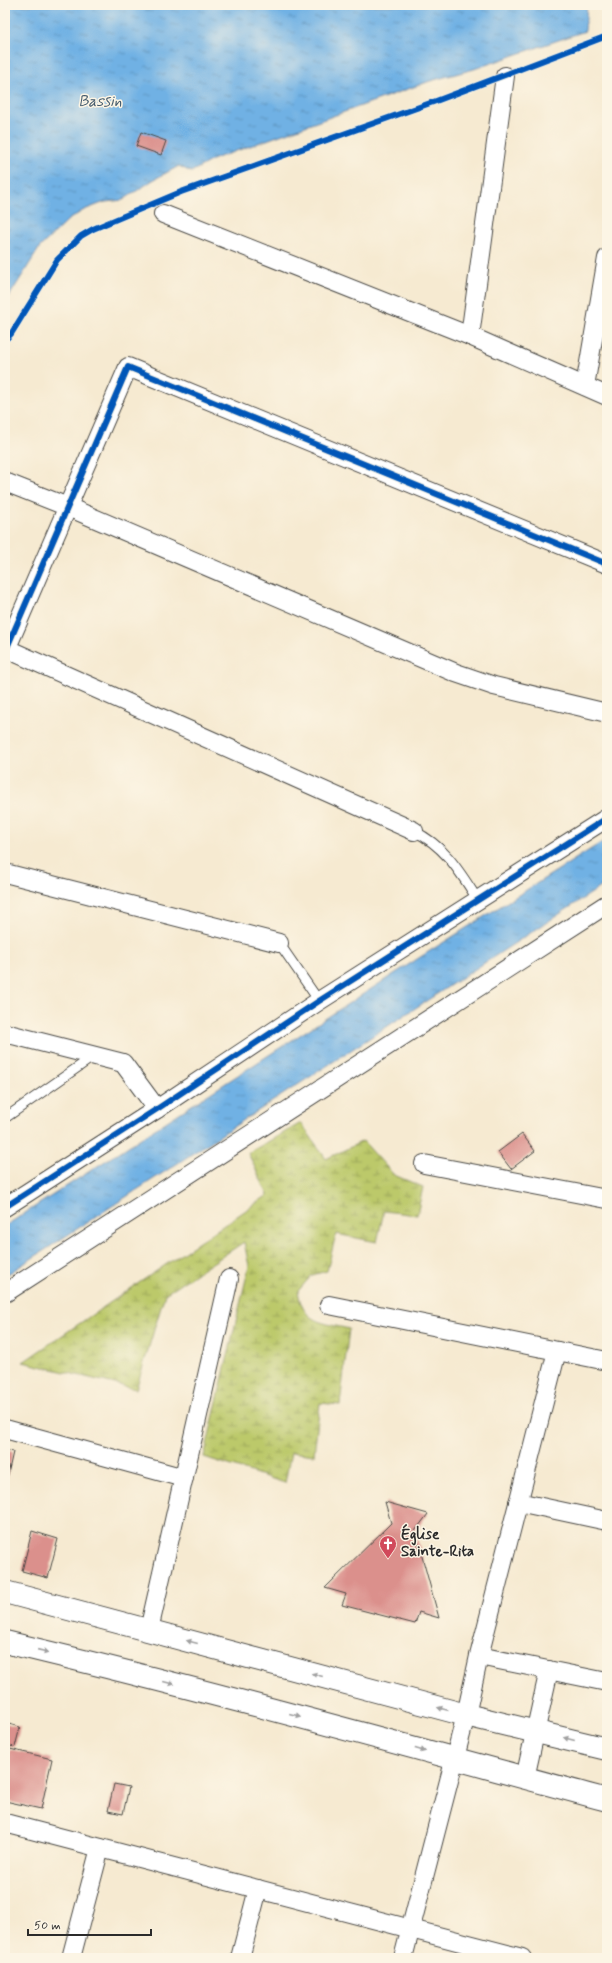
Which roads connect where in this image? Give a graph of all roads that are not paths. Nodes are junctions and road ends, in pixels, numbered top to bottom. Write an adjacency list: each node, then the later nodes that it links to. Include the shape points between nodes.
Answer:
1 (505, 76): 4 (street)
2 (163, 214): 4 (street)
3 (607, 258): 5 (street)
4 (470, 336): 5 (street)
5 (585, 386): 6 (street)
6 (607, 396)
7 (5, 482): 8 (street)
8 (68, 507): 9 (street, via 128,367); 10 (street); 11 (street, via 456,673 494,686)
9 (607, 564)
10 (5, 649): 13 (street)
11 (607, 713)
12 (607, 818): 15 (street)
13 (414, 831): 15 (lane, via 429,838 453,862)
14 (5, 873): 17 (street)
15 (478, 900): 18 (street)
16 (607, 904): 27 (street)
17 (279, 943): 18 (lane)
18 (319, 1001): 21 (street)
19 (5, 1033): 20 (street)
20 (95, 1055): 21 (street, via 123,1063); 22 (lane)
21 (157, 1109): 25 (street)
22 (5, 1118)
23 (424, 1164): 24 (street)
24 (607, 1199)
25 (5, 1207)
26 (229, 1280): 32 (street)
27 (5, 1293)
28 (329, 1304): 29 (street)
29 (557, 1351): 30 (street); 33 (street)
30 (607, 1361)
31 (5, 1429): 32 (street)
32 (184, 1478): 36 (street)
33 (518, 1502): 34 (street); 38 (street)
34 (607, 1521)
35 (5, 1592): 36 (street)
36 (148, 1630): 41 (street, one-way to 36)
37 (5, 1642): 44 (street, one-way to 44, via 337,1726)
38 (479, 1656): 39 (street); 41 (street)
39 (549, 1670): 40 (street); 42 (street)
40 (607, 1682)
41 (466, 1715): 42 (street); 44 (street)
42 (536, 1730): 43 (street, one-way to 42); 45 (street)
43 (607, 1749)
44 (454, 1759): 45 (street); 50 (street)
45 (525, 1778): 46 (street)
46 (607, 1800)
47 (5, 1823): 48 (street)
48 (100, 1848): 49 (street); 51 (street)
49 (258, 1889): 50 (street); 52 (street)
50 (410, 1929): 53 (street); 54 (street)
51 (71, 1958)
52 (240, 1958)
53 (403, 1958)
54 (522, 1958)

